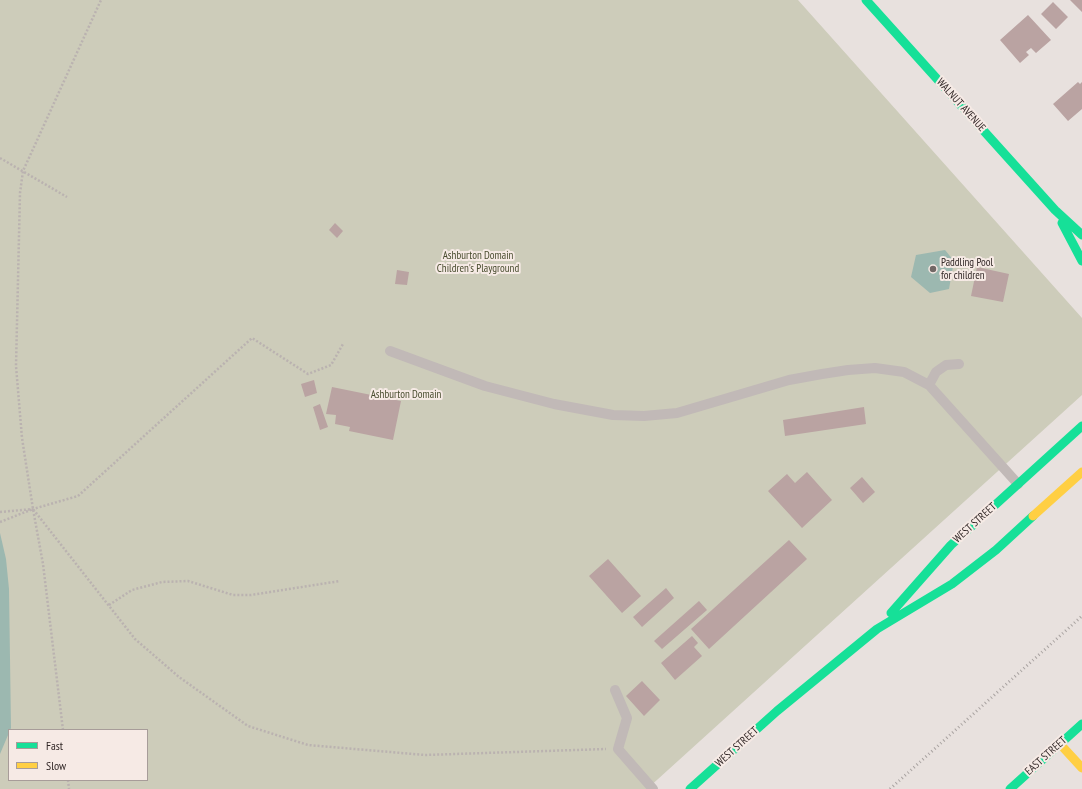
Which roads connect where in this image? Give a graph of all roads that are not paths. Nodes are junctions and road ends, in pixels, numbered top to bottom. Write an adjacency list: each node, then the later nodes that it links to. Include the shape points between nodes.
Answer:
1 (866, 0): 2 (main road, WALNUT AVENUE)
2 (1056, 210): 3 (main road, WALNUT AVENUE); 4 (main road, WALNUT AVENUE)
3 (1082, 235)
4 (1082, 260)
5 (390, 351): 7 (lane, via 485,386 554,404 613,415 677,413 789,380 848,370 875,368 904,372)
6 (959, 364): 7 (lane, via 946,365 936,372)
7 (929, 385): 10 (lane)
8 (1082, 426): 10 (main road, WEST STREET)
9 (1082, 472): 11 (main road, WEST STREET, via 996,550 952,584)
10 (1018, 484): 11 (main road, WEST STREET, via 951,545)
11 (876, 629): 17 (main road, WEST STREET, via 777,711)
12 (615, 690): 16 (lane, via 627,718 618,749)
13 (1082, 724): 14 (main road, EAST STREET)
14 (1060, 744): 15 (main road); 18 (main road, EAST STREET)
15 (1082, 768)
16 (653, 789)
17 (690, 789)
18 (1010, 789)

